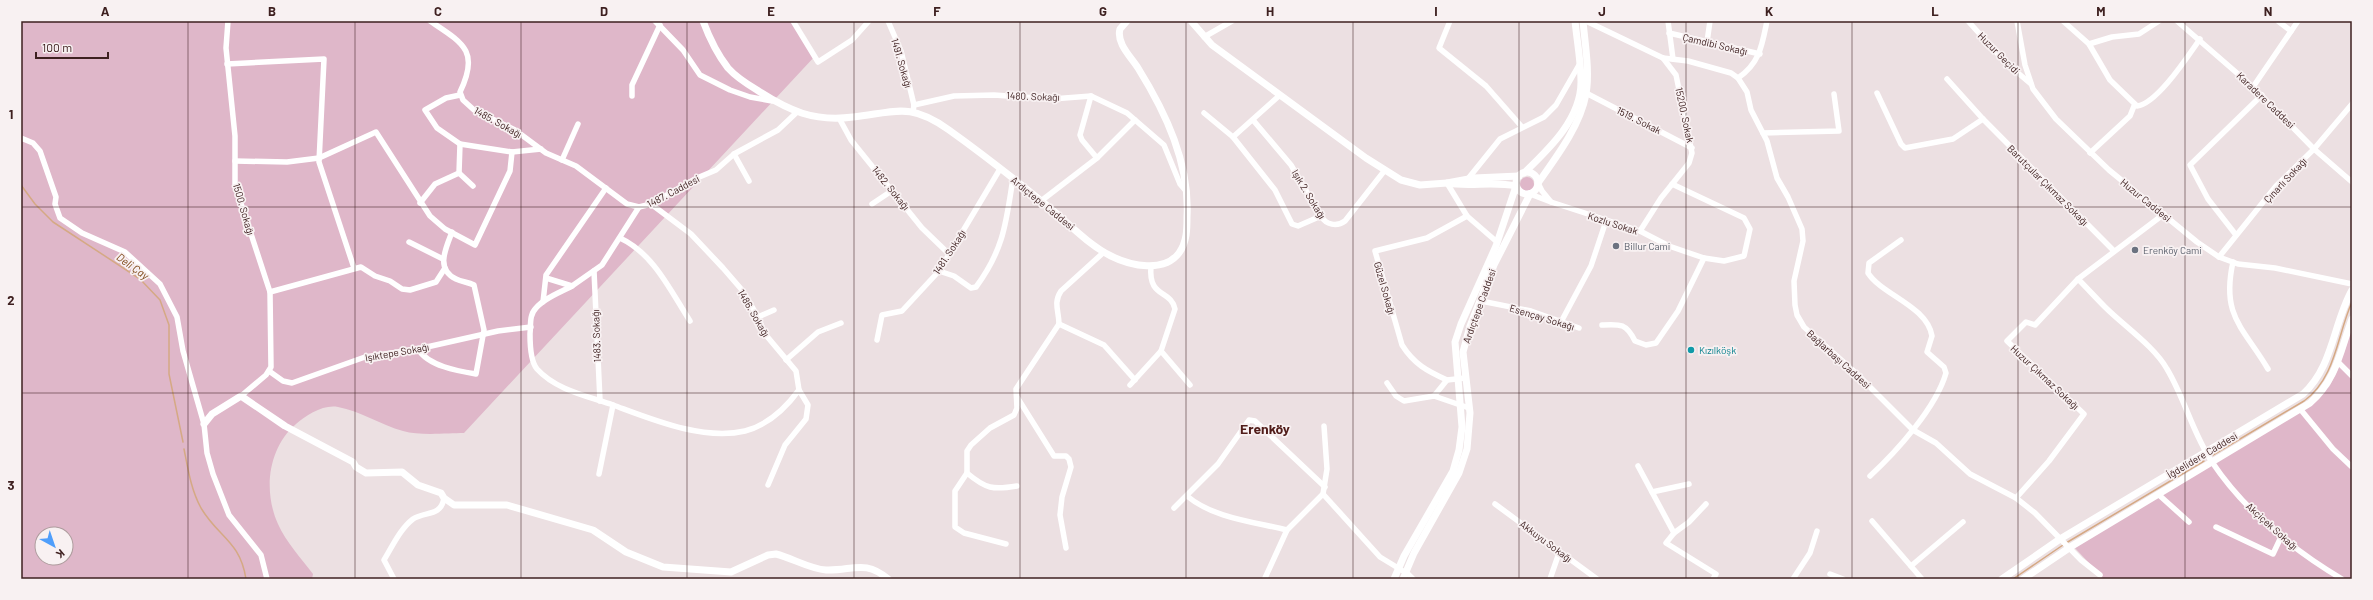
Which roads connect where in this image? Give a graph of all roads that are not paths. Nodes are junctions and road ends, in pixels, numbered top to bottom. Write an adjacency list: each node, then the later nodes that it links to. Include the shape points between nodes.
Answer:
1 (228, 21): 35 (street, 1500. Sokağı)
2 (430, 21): 44 (street, via 448,33 467,53 469,71)
3 (703, 21): 49 (street, Ardıçtepe Caddesi, via 728,68 738,78)
4 (793, 21): 5 (street, via 818,62 852,40)
5 (870, 21)
6 (888, 21): 52 (street, 1491. Sokağı, via 901,51)
7 (1127, 21): 90 (street, Ardıçtepe Caddesi, via 1120,29 1120,40 1144,79 1181,156)
8 (1186, 21): 25 (street)
9 (1191, 21): 25 (street)
10 (1232, 21): 28 (street)
11 (1450, 21): 60 (street, via 1439,48 1486,86)
12 (1575, 21): 36 (street)
13 (1584, 21): 33 (street); 41 (street)
14 (1668, 21): 27 (street)
15 (1710, 21): 30 (street)
16 (1767, 21): 32 (street)
17 (1968, 21): 39 (street, Huzur Geçidi, via 2005,62)
18 (2017, 21): 39 (street, Huzur Caddesi)
19 (2063, 21): 31 (street)
20 (2159, 21): 31 (street, via 2139,34 2112,37)
21 (2177, 21): 29 (street, Karadere Caddesi)
22 (2278, 21): 26 (street)
23 (2298, 21): 26 (street)
24 (657, 23): 47 (street, via 632,85); 49 (street, via 683,50 700,75 736,92)
25 (1198, 31): 28 (street)
26 (2291, 31): 40 (street)
27 (1670, 33): 30 (street, Çamdibi Sokağı); 34 (street)
28 (1204, 37): 45 (street)
29 (2200, 39): 40 (street, Karadere Caddesi); 51 (street, via 2174,74 2148,102 2142,106)
30 (1706, 42): 32 (street, Çamdibi Sokağı)
31 (2089, 44): 51 (street, via 2110,80)
32 (1760, 54): 37 (street, via 1749,70)
33 (1663, 58): 34 (street); 65 (street, 15200. Sokak, via 1676,75)
34 (1673, 59): 37 (street, via 1731,73)
35 (228, 64): 71 (street, via 324,59); 74 (street, 1500. Sokağı)
36 (1579, 65): 60 (street, via 1556,105 1544,116); 78 (street, via 1580,89 1565,128)
37 (1738, 78): 61 (street, Bağlarbaşı Caddesi, via 1747,92 1750,110)
38 (1947, 79): 56 (street, Barutçular Çıkmaz Sokağı)
39 (2031, 84): 69 (street, Huzur Caddesi, via 2056,119)
40 (2253, 87): 46 (street, Karadere Caddesi)
41 (1586, 93): 65 (street, 1519. Sokak); 84 (street, via 1573,128)
42 (1877, 93): 56 (street, via 1905,148 1953,139)
43 (1834, 94): 61 (street, via 1839,131)
44 (460, 95): 64 (street, via 446,98 424,110 433,124); 66 (street, 1485. Sokağı, via 474,110 515,130)
45 (1280, 95): 58 (street); 76 (street)
46 (2262, 95): 67 (street, Karadere Caddesi); 104 (street, via 2190,165 2208,199)
47 (632, 96)
48 (1091, 96): 52 (street, 1480. Sokağı, via 1052,99 994,95 954,96); 57 (street, 1480. Sokağı, via 1127,113); 72 (street, via 1080,135)
49 (774, 101): 53 (street, Ardıçtepe Caddesi)
50 (2352, 104): 67 (street, Çınarlı Sokağı)
51 (2134, 106): 69 (street, via 2130,116)
52 (914, 109): 55 (street, Ardıçtepe Caddesi); 75 (street, Ardıçtepe Caddesi, via 948,129)
53 (796, 113): 55 (street, Ardıçtepe Caddesi, via 821,118); 70 (street, 1487. Caddesi, via 778,130)
54 (1204, 114): 62 (street)
55 (839, 118): 89 (street, 1482. Sokağı, via 851,140)
56 (1983, 119): 109 (street, Barutçular Çıkmaz Sokağı)
57 (1135, 120): 72 (street); 90 (street, 1480. Sokağı, via 1164,144 1180,184)
58 (1252, 120): 62 (street); 99 (street, Işık 2. Sokağı, via 1291,165)
59 (578, 124): 73 (street)
60 (1522, 127): 80 (street, via 1495,143)
61 (1763, 133): 165 (street, Bağlarbaşı Caddesi, via 1777,178 1804,235 1794,281 1797,315 1804,327)
62 (1232, 137): 99 (street, via 1275,190 1292,224 1298,226)
63 (21, 138): 163 (street, via 33,143 40,151 56,197 55,204 60,218 82,233 125,252 160,284 177,316 183,351)
64 (460, 144): 68 (street); 77 (street)
65 (1692, 148): 85 (street, 15200. Sokak, via 1689,163)
66 (541, 149): 68 (street); 73 (street, 1485. Sokağı)
67 (2314, 149): 82 (street, Karadere Caddesi); 104 (street, Çınarlı Sokağı, via 2276,186)
68 (512, 152): 103 (street, via 510,171 475,245)
69 (2090, 153): 98 (street, Huzur Caddesi)
70 (734, 154): 81 (street); 95 (street, 1487. Caddesi, via 716,170)
71 (319, 158): 74 (street, via 287,162); 93 (street, via 376,132); 117 (street, via 325,184)
72 (1097, 158): 92 (street)
73 (562, 160): 88 (street, 1485. Sokağı, via 576,166)
74 (235, 161): 126 (street, 1500. Sokağı, via 235,186)
75 (1000, 169): 79 (street, Ardıçtepe Caddesi); 111 (street, 1481. Sokağı)
76 (1385, 170): 83 (street, via 1401,180 1420,185); 99 (street, Işık 2. Sokağı, via 1342,223 1331,224)
77 (459, 173): 86 (street); 93 (street, via 435,184)
78 (1521, 174): 80 (street); 84 (street, via 1533,174); 87 (street)
79 (1013, 178): 92 (street, Ardıçtepe Caddesi); 119 (street, via 1003,238 997,255 976,287 971,288 954,276)
80 (1467, 180): 83 (street)
81 (749, 181)
82 (2352, 182)
83 (1447, 183): 87 (street, via 1462,186 1491,183); 100 (street)
84 (1538, 183): 91 (street, via 1536,190); 94 (street)
85 (1672, 184): 102 (street, 15200. Sokak); 113 (street, Kozlu Sokak, via 1740,216 1749,225 1744,256 1724,260)
86 (473, 186)
87 (1516, 186): 91 (street, via 1523,194); 108 (street)
88 (606, 188): 97 (street, 1485. Sokağı, via 628,204); 121 (street)
89 (893, 190): 96 (street); 111 (street, 1482. Sokağı, via 922,228)
90 (1187, 192): 116 (street, Ardıçtepe Caddesi, via 1187,233 1184,246 1171,260)
91 (1530, 194): 94 (street, Kozlu Sokak); 127 (street, Ardıçtepe Caddesi, via 1500,253)
92 (1041, 201): 110 (street, Ardıçtepe Caddesi)
93 (420, 202): 103 (street, via 430,216)
94 (1551, 202): 101 (street, Kozlu Sokak)
95 (651, 204): 97 (street, 1487. Caddesi); 130 (street, 1486. Sokağı, via 691,234 724,268 742,290)
96 (872, 204)
97 (639, 208): 105 (street, 1487. Caddesi)
98 (2164, 214): 109 (street, Huzur Çıkmaz Sokağı); 112 (street, Huzur Caddesi, via 2197,242)
99 (1320, 216)
100 (1467, 216): 108 (street); 150 (street, Güzel Sokağı, via 1427,238 1375,251 1402,345 1410,358 1422,368)
101 (1606, 221): 102 (street, Kozlu Sokak); 133 (street, via 1591,266)
102 (1640, 231): 113 (street, Kozlu Sokak, via 1669,246)
103 (452, 232): 114 (street)
104 (2236, 235): 112 (street, Çınarlı Sokağı)
105 (620, 238): 120 (street, 1487. Caddesi, via 602,265); 132 (street, via 637,248 651,261)
106 (1901, 240): 165 (street, via 1869,263 1868,273 1925,321 1932,336 1927,352 1944,367 1946,373)
107 (409, 242): 114 (street)
108 (1497, 242): 148 (street, via 1455,342)
109 (2113, 250): 122 (street, Huzur Çıkmaz Sokağı)
110 (1104, 252): 116 (street, Ardıçtepe Caddesi, via 1130,263); 135 (street, via 1061,291 1056,302)
111 (949, 254): 119 (street, 1481. Sokağı)
112 (2219, 256): 115 (street, Huzur Caddesi)
113 (1704, 258): 136 (street, via 1678,311 1656,343 1649,345 1635,341 1631,332 1623,326)
114 (442, 259): 118 (street)
115 (2233, 262): 123 (street, Huzur Caddesi); 145 (street, via 2230,297 2234,317)
116 (1151, 266): 142 (street, via 1152,285 1173,303 1175,309)
117 (354, 268): 118 (street, via 361,267 407,290 436,282); 126 (street)
118 (446, 268): 139 (street, via 455,278 475,287)
119 (939, 270): 140 (street, 1481. Sokağı, via 902,311 882,315)
120 (594, 271): 124 (street, 1487. Caddesi); 158 (street, 1483. Sokağı)
121 (546, 278): 124 (street); 128 (street)
122 (2078, 279): 166 (street, Akçiçek Sokağı, via 2132,330 2167,368); 182 (street, Huzur Çıkmaz Sokağı, via 2035,325 2026,322 2008,341 2084,414 2050,461)
123 (2352, 284)
124 (572, 286): 128 (street, 1487. Caddesi)
125 (2352, 290): 166 (street, İğdelidere Caddesi, via 2340,316 2322,370 2312,385 2297,398)
126 (270, 292): 146 (street, 1500. Sokağı, via 272,362)
127 (1481, 301): 133 (street, Esençay Sokağı, via 1531,311); 148 (street, Ardıçtepe Caddesi, via 1470,326 1463,352)
128 (543, 302): 137 (street, via 532,314)
129 (774, 310): 130 (street)
130 (758, 317): 143 (street, 1486. Sokağı, via 765,334)
131 (2352, 319): 144 (street, İğdelidere Caddesi)
132 (690, 321)
133 (1561, 322): 138 (street, Esençay Sokağı)
134 (840, 323): 143 (street, via 818,332)
135 (1059, 324): 149 (street, via 1104,345); 157 (street, via 1016,389)
136 (1602, 325)
137 (530, 327): 139 (street, Işıktepe Sokağı); 158 (street, via 535,367 563,387)
138 (1579, 328)
139 (483, 334): 141 (street, Işıktepe Sokağı); 141 (street, via 476,374 438,364)
140 (877, 340)
141 (418, 349): 146 (street, Işıktepe Sokağı, via 348,362 292,383 283,381)
142 (1161, 351): 149 (street); 153 (street)
143 (786, 360): 154 (street, 1486. Sokağı, via 796,371)
144 (2338, 362): 147 (street); 162 (street, İğdelidere Caddesi, via 2328,384 2316,398)
145 (2268, 369)
146 (269, 371): 155 (street)
147 (2352, 376)
148 (1461, 379): 150 (street); 159 (street); 161 (street, Ardıçtepe Caddesi)
149 (1135, 380): 152 (street)
150 (1447, 380): 156 (street)
151 (1387, 383): 156 (street, via 1404,402)
152 (1130, 385)
153 (1190, 385)
154 (799, 390): 160 (street, via 773,418 755,428 738,432 707,432 682,427); 174 (street, 1486. Sokağı, via 808,405 806,419 785,445)
155 (241, 396): 163 (street, via 212,414); 181 (street, via 285,426 353,462 360,471 372,474 402,472 418,485 441,493)
156 (1434, 396): 159 (street)
157 (1016, 397): 170 (street, via 1017,408 1014,415 990,428 971,445 966,458); 196 (street, via 1054,456 1066,456 1070,461 1070,474 1062,497 1060,515)
158 (600, 401): 160 (street)
159 (1460, 404): 161 (street); 200 (street, via 1462,427 1459,450 1452,471)
160 (613, 406): 171 (street)
161 (1469, 408): 202 (street, Ardıçtepe Caddesi, via 1467,449 1459,473)
162 (2300, 410): 167 (street, İğdelidere Caddesi); 169 (street)
163 (204, 424): 204 (street, via 207,453 229,515 261,555)
164 (1324, 426): 176 (street, via 1327,469)
165 (1914, 430): 172 (street, via 1893,455); 182 (street, Bağlarbaşı Caddesi, via 1936,443 1970,474)
166 (2206, 452): 167 (street, Akçiçek Sokağı); 194 (street, İğdelidere Caddesi)
167 (2212, 462): 179 (street, İğdelidere Caddesi); 193 (street, Akçiçek Sokağı, via 2243,500)
168 (1638, 466): 177 (street)
169 (2352, 467)
170 (967, 473): 175 (street, via 980,484 992,489); 195 (street, via 955,491 955,527 964,533)
171 (599, 474)
172 (1870, 476)
173 (1689, 484): 177 (street)
174 (768, 485)
175 (1017, 486)
176 (1325, 487): 178 (street); 180 (street, via 1302,463 1251,420 1246,422 1218,464)
177 (1652, 492): 192 (street)
178 (1323, 494): 190 (street); 200 (street, via 1380,557)
179 (2159, 495): 188 (street); 197 (street, İğdelidere Caddesi)
180 (1187, 496): 185 (street); 190 (street, via 1215,512)
181 (444, 498): 205 (street, via 436,512 415,518 408,523 384,560); 206 (street, via 460,506 507,505 593,530 626,552 663,567 731,572 768,555 776,554 826,570 860,566 873,569)
182 (2016, 498): 194 (street, Bağlarbaşı Caddesi)
183 (1495, 504): 198 (street, Akkuyu Sokağı)
184 (1706, 504): 192 (street)
185 (1174, 508)
186 (1872, 521): 199 (street)
187 (1963, 522): 199 (street)
188 (2189, 522)
189 (2216, 527): 193 (street, via 2273,554)
190 (1287, 530): 207 (street)
191 (1817, 531): 213 (street, via 1810,553)
192 (1674, 533): 212 (street, via 1666,543 1716,574)
193 (2281, 537): 218 (street, Akçiçek Sokağı, via 2318,565)
194 (2060, 539): 197 (street, Bağlarbaşı Caddesi); 216 (street, İğdelidere Caddesi)
195 (1006, 544)
196 (1066, 548)
197 (2069, 548): 203 (street, Bağlarbaşı Caddesi); 217 (street, İğdelidere Caddesi)
198 (1559, 553): 210 (street); 211 (street, Akkuyu Sokağı)
199 (1911, 566): 215 (street)
200 (1397, 569): 202 (street); 208 (street)
201 (1830, 574): 214 (street)
202 (1404, 575): 209 (street)
203 (2100, 575)
204 (267, 579)
205 (394, 579)
206 (888, 579)
207 (1265, 579)
208 (1394, 579)
209 (1413, 579)
210 (1550, 579)
211 (1597, 579)
212 (1713, 579)
213 (1793, 579)
214 (1843, 579)
215 (1922, 579)
216 (2002, 579)
217 (2023, 579)
218 (2342, 579)

